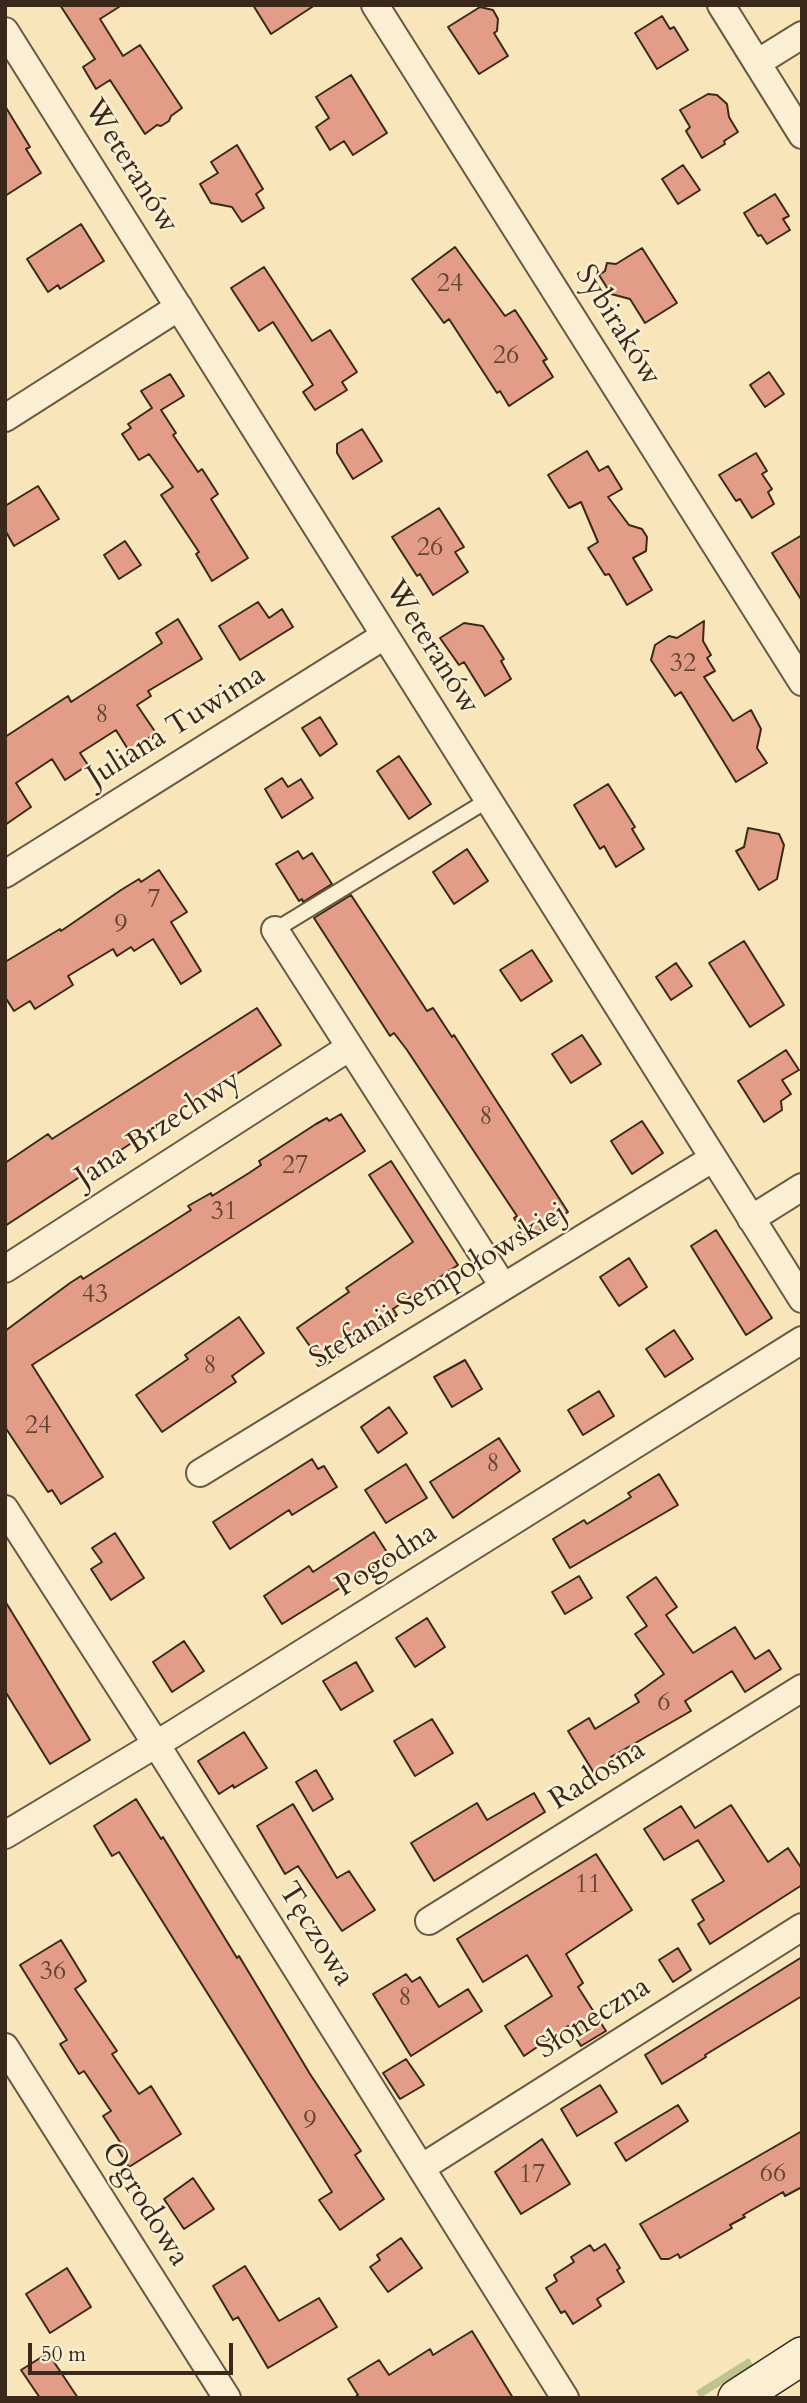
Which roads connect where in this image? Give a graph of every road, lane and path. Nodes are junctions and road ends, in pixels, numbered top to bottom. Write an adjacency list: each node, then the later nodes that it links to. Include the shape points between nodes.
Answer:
1 (375, 5): 10 (street, Sybiraków)
2 (721, 5): 5 (street)
3 (5, 31): 7 (street, Weteranów)
4 (802, 35): 5 (street)
5 (757, 63): 6 (street)
6 (802, 135)
7 (179, 307): 8 (street); 9 (street, Weteranów)
8 (5, 418)
9 (384, 636): 11 (street, Weteranów); 12 (street, Juliana Tuwima)
10 (802, 682)
11 (488, 800): 13 (lane); 15 (street, Weteranów)
12 (5, 874)
13 (275, 930): 14 (street)
14 (350, 1047): 18 (street, Jana Brzechwy); 19 (street)
15 (712, 1159): 17 (street, Weteranów); 19 (street, Stefanii Sempołowskiej)
16 (802, 1187): 17 (street)
17 (751, 1219): 20 (street, Weteranów)
18 (5, 1269)
19 (503, 1286): 22 (street, Stefanii Sempołowskiej)
20 (802, 1299)
21 (802, 1340): 25 (street, Pogodna)
22 (200, 1473)
23 (5, 1509): 25 (street, Tęczowa)
24 (802, 1688): 27 (street, Radosna)
25 (156, 1744): 26 (street, Pogodna); 30 (street, Tęczowa)
26 (5, 1835)
27 (429, 1921)
28 (802, 1927): 30 (street, Słoneczna)
29 (5, 2047): 32 (street, Ogrodowa)
30 (421, 2168): 33 (street, Tęczowa)
31 (802, 2356): 34 (street)
32 (227, 2398)
33 (565, 2398)
34 (737, 2398)

